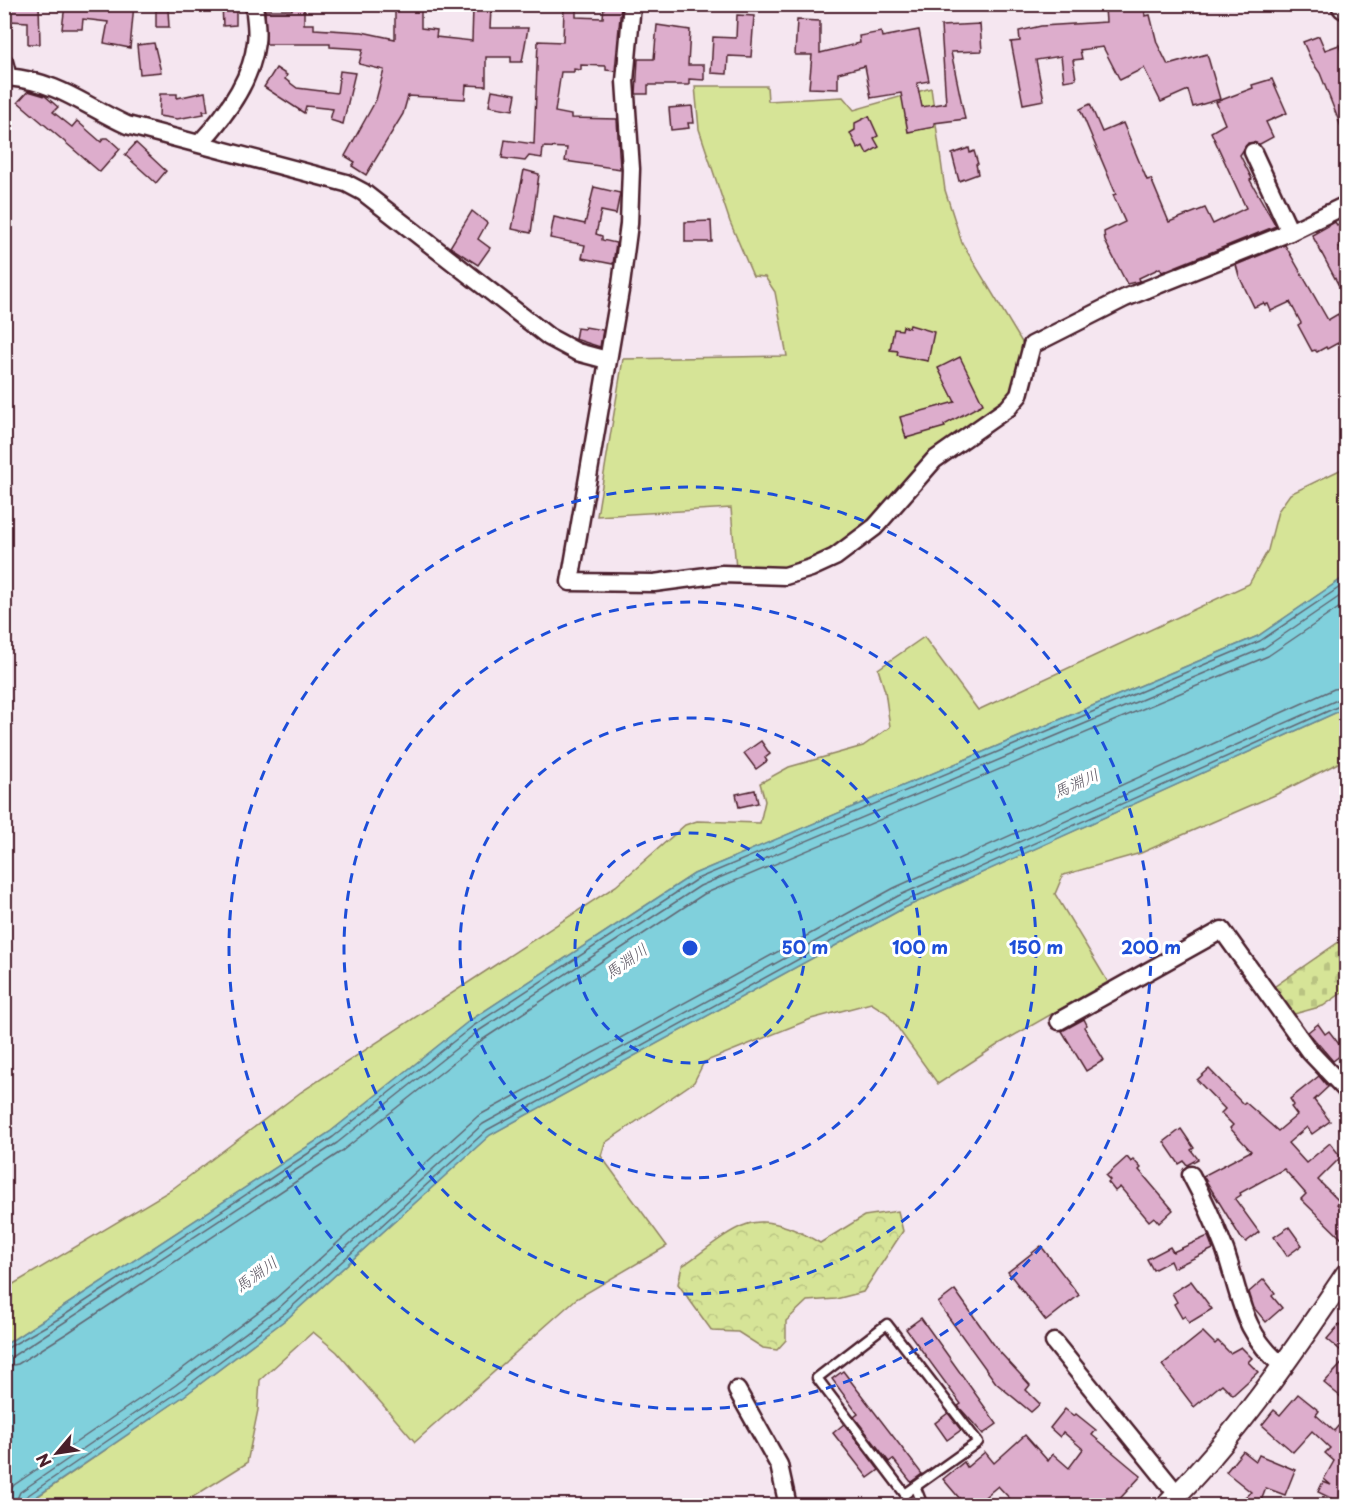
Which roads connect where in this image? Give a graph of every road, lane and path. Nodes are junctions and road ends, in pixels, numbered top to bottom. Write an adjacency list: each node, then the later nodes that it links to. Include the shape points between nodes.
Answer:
1 (254, 4): 4 (street, via 256,42 244,81 223,118)
2 (632, 4): 8 (street, via 625,81 631,169 629,224)
3 (4, 62): 4 (street, via 8,77 61,88 127,125)
4 (200, 144): 8 (street, via 346,183 363,192 549,337 577,352)
5 (1253, 152): 7 (street)
6 (1347, 205): 7 (street)
7 (1290, 232): 8 (street, via 1125,298 1032,345 1019,395 1008,408 934,460 861,539 835,557 785,576 722,574 654,583 570,582)
8 (607, 360)
9 (1059, 1021): 10 (street, via 1222,930 1309,1051)
10 (1347, 1090)
11 (1191, 1175): 14 (street, via 1210,1211 1246,1320 1263,1348)
12 (1347, 1274): 14 (street)
13 (1054, 1342): 17 (street)
14 (1284, 1367): 17 (street, via 1229,1439)
15 (737, 1390): 18 (street, via 779,1465)
16 (916, 1488): 16 (lane, via 978,1442 887,1324 817,1378 905,1494); 19 (lane)
17 (1171, 1500)
18 (788, 1506)
19 (923, 1506)

